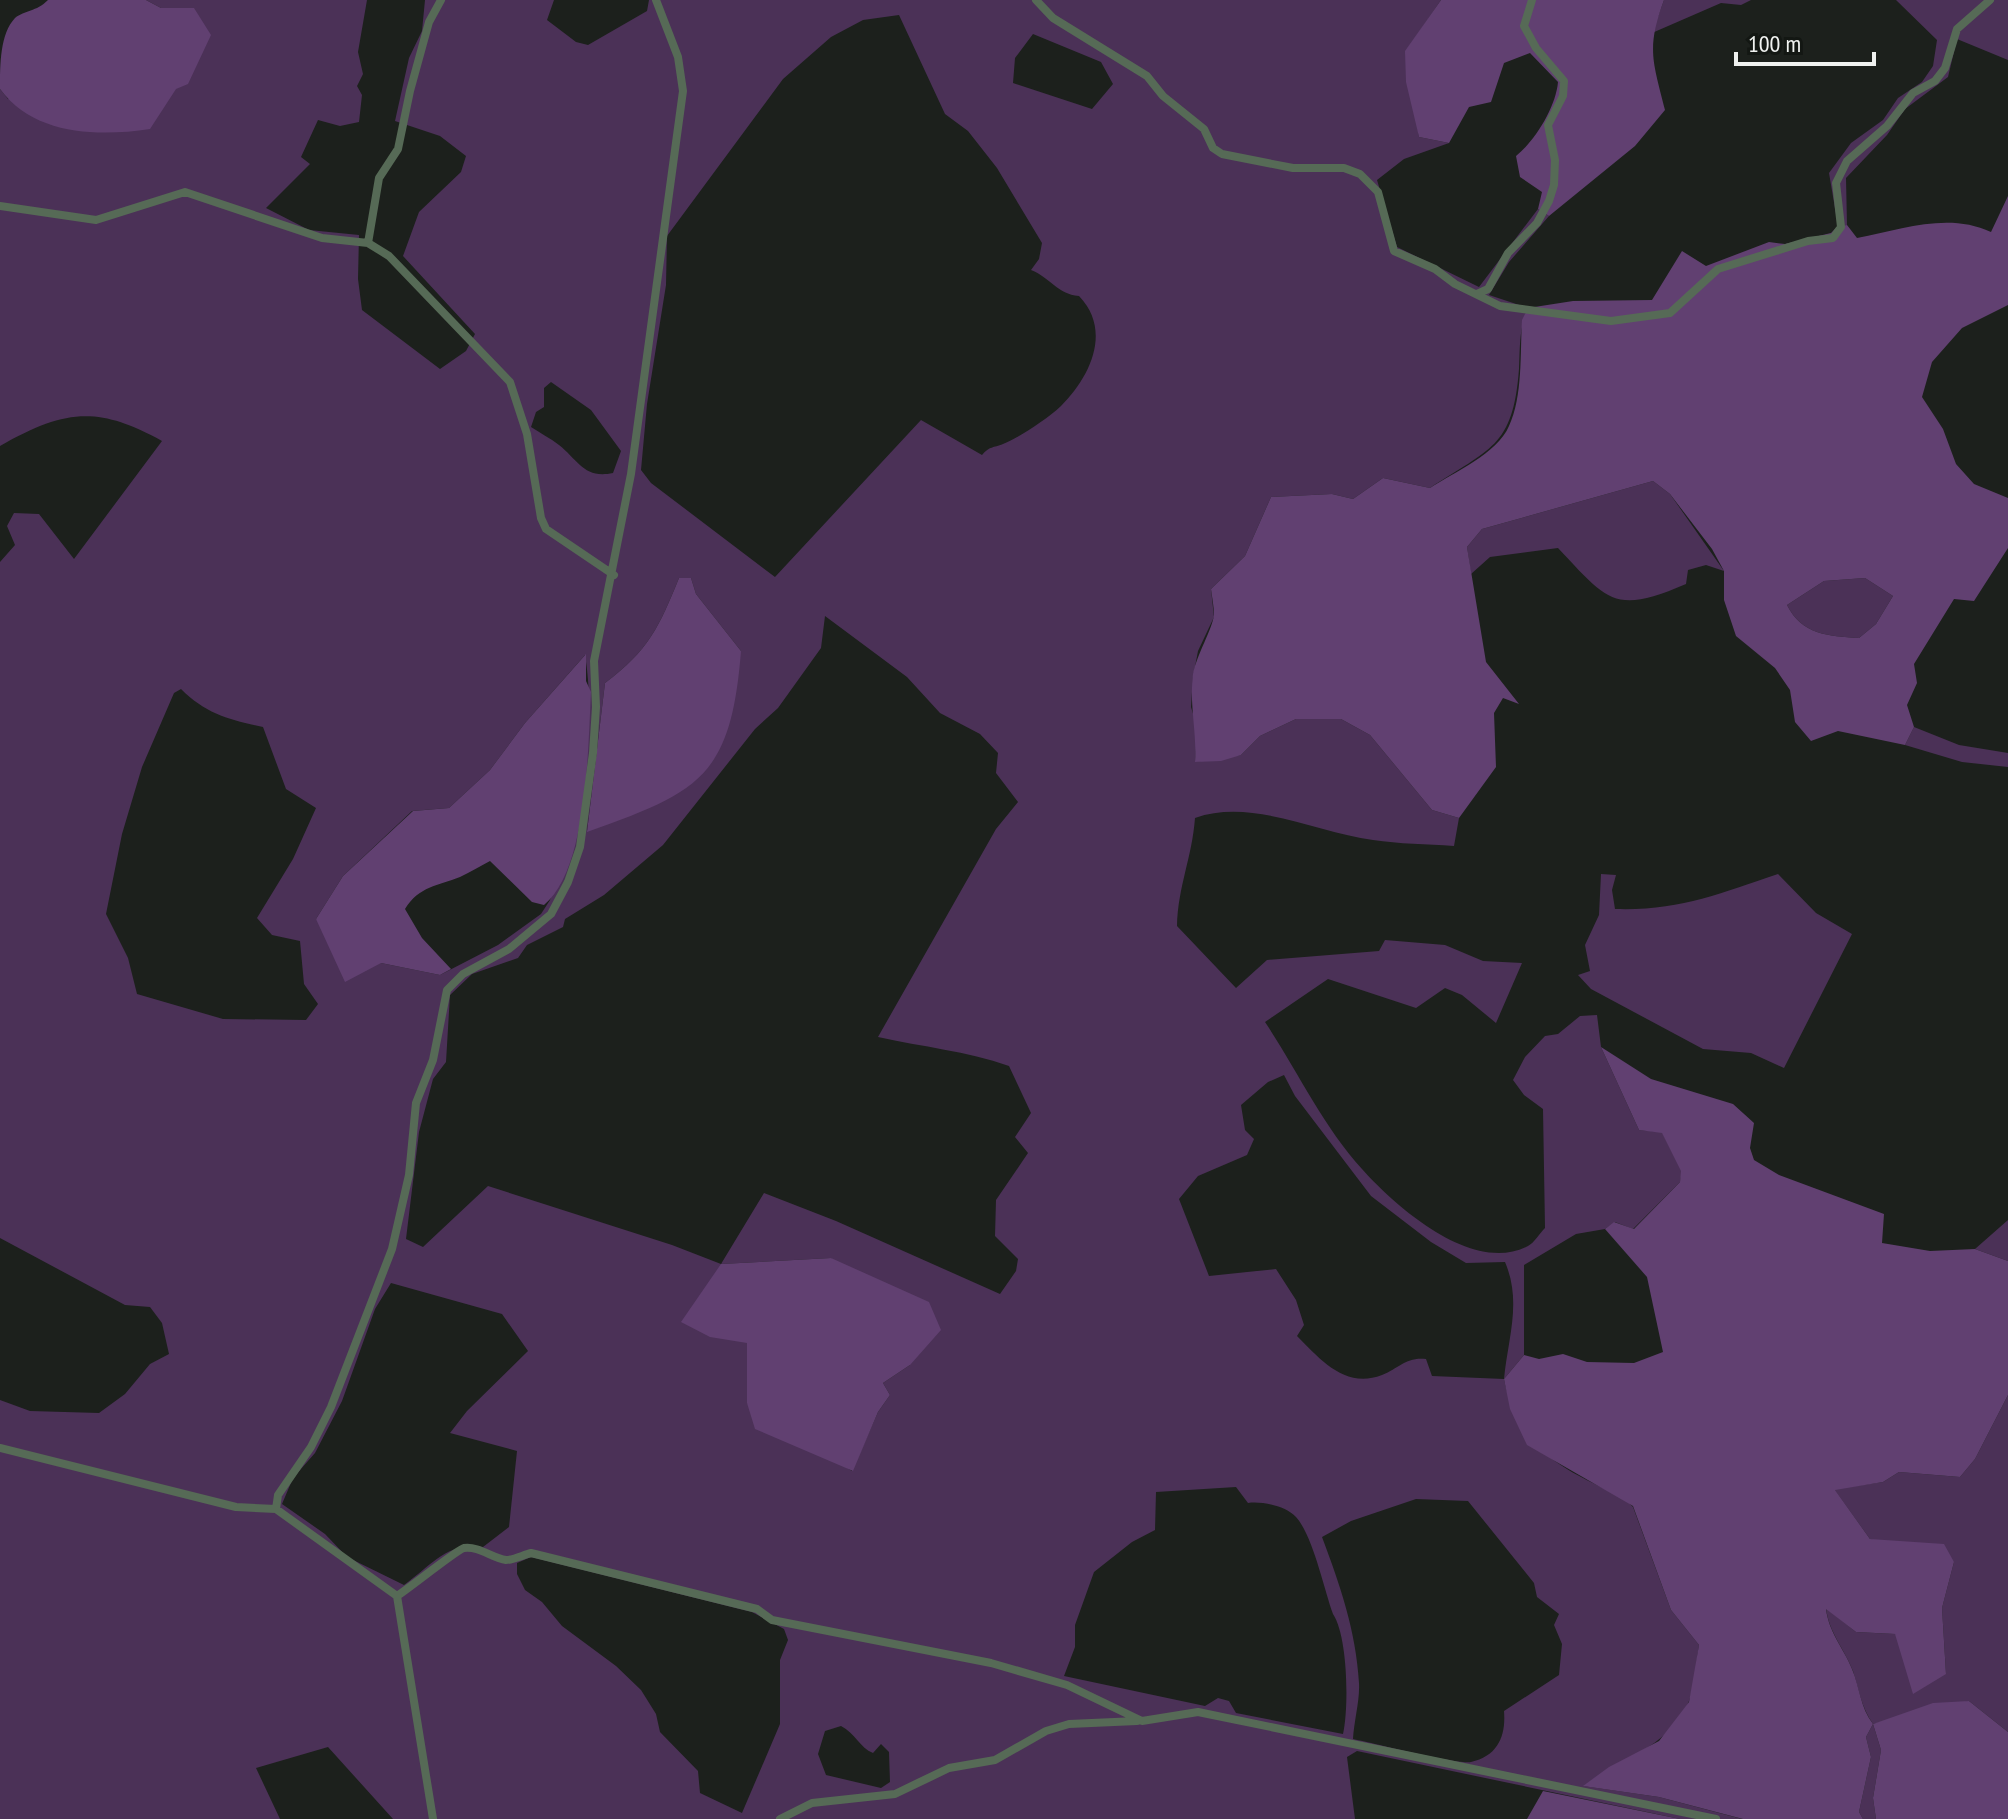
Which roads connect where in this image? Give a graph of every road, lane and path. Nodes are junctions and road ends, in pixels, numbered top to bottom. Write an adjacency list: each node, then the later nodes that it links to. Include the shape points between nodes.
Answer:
1 (441, 0): 7 (street, via 417,63 398,149 379,178)
2 (656, 0): 9 (street, via 678,57 683,91)
3 (1036, 0): 8 (street, via 1053,18 1147,76 1204,129 1222,154 1360,174 1378,192 1394,251)
4 (1532, 0): 8 (street, via 1524,26 1564,81 1563,96 1548,125 1554,185 1537,223 1508,253 1488,289)
5 (1990, 0): 8 (street, via 1957,29 1945,68 1935,81 1913,93 1887,126 1847,161 1836,183 1841,227 1833,238 1718,269 1662,316 1611,321 1526,312)
6 (0, 206): 7 (street, via 96,220 185,192 322,238)
7 (368, 243): 9 (street, via 389,256 510,382 527,434 546,529)
8 (1477, 294)
9 (614, 575): 11 (street, via 594,661 593,753 580,847 568,882 551,914 447,990 433,1060 416,1103 409,1175 392,1249 331,1407 278,1495)
10 (0, 1448): 11 (street, via 236,1507)
11 (276, 1509): 12 (street)
12 (397, 1596): 13 (street, via 463,1548 508,1560 531,1553 757,1609 772,1620 991,1663 1067,1685); 14 (street)
13 (1142, 1721): 15 (street, via 1069,1724 995,1760 949,1768 895,1794 812,1803); 16 (street, via 1198,1712)
14 (433, 1819)
15 (780, 1819)
16 (1716, 1819)

